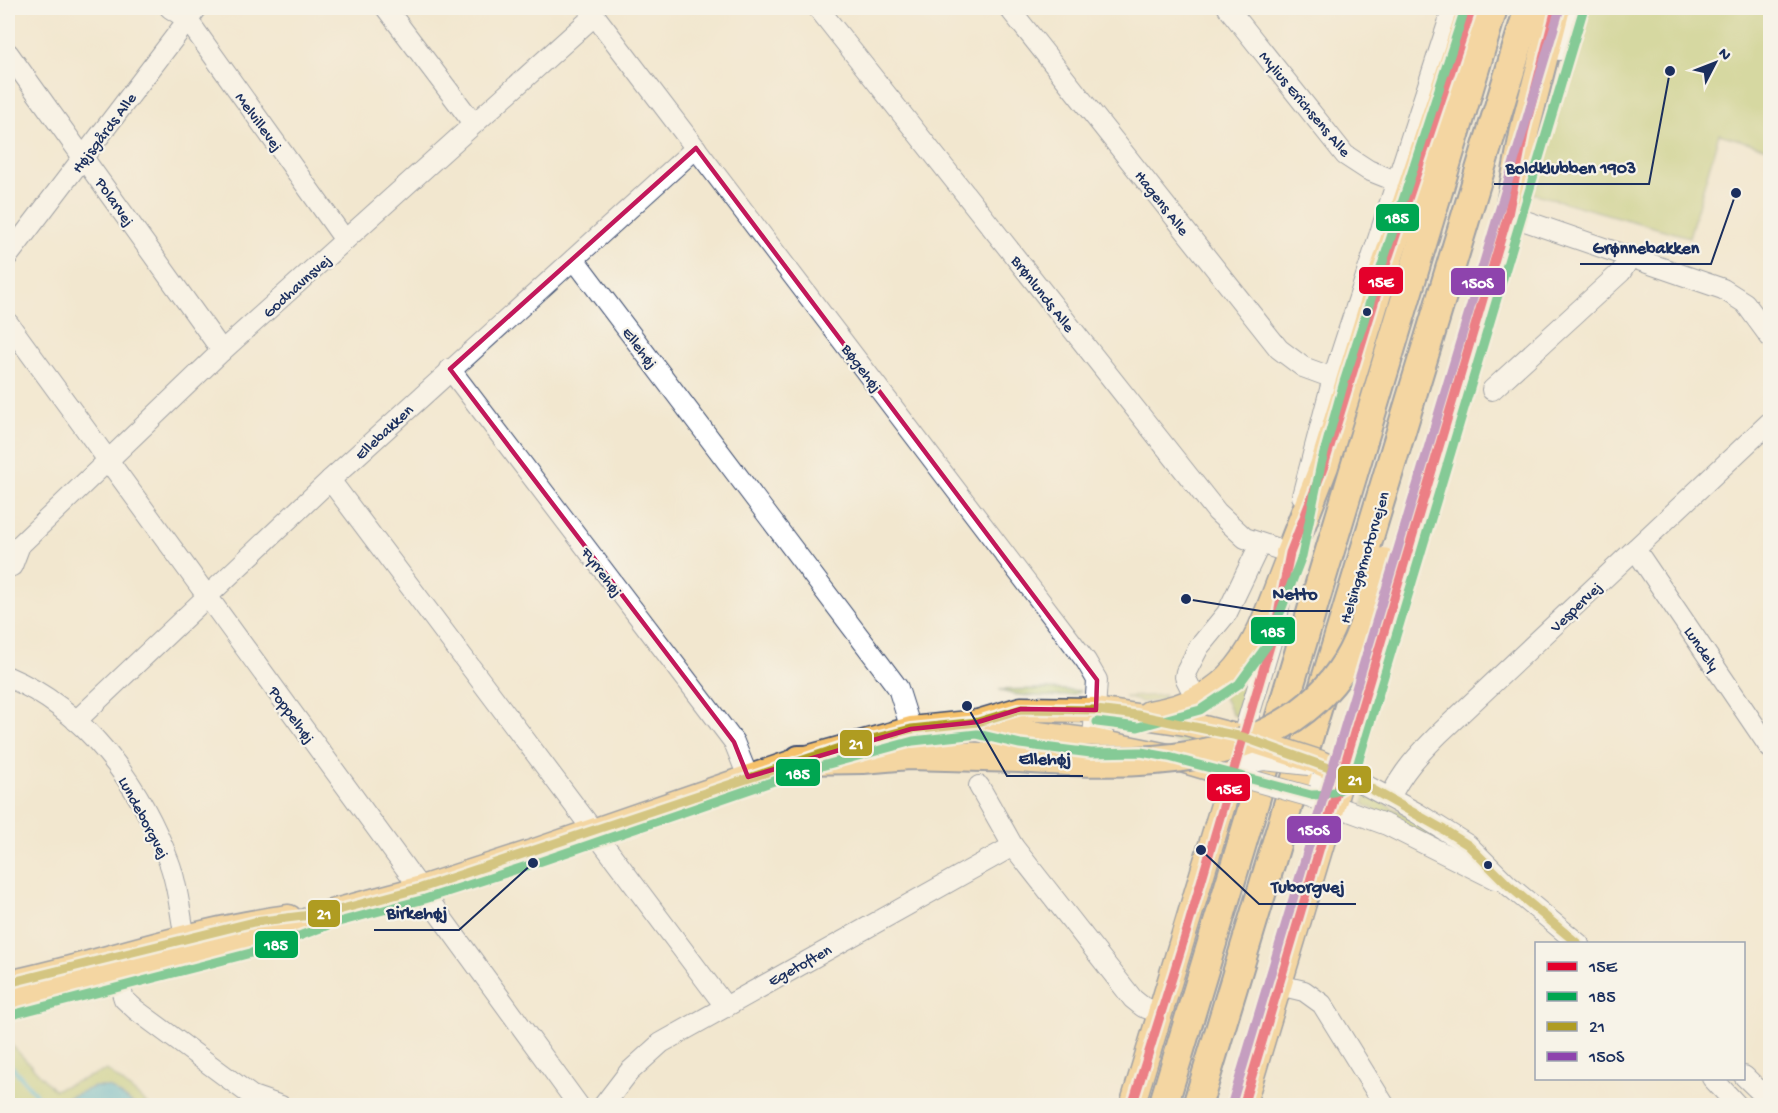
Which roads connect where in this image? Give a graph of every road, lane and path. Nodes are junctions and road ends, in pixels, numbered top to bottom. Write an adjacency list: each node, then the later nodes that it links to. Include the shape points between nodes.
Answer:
1 (170, 8): 14 (street, Melvillevej)
2 (386, 8): 16 (street)
3 (818, 8): 34 (street, Brønlunds Alle, via 1217,512 1245,538)
4 (1009, 8): 29 (street, Hagens Alle, via 1279,349 1303,367)
5 (1228, 8): 19 (street, Mylius Erichsens Alle, via 1345,154 1368,170)
6 (1453, 8): 19 (street)
7 (1472, 8): 36 (highway, via 1323,466)
8 (1493, 8): 76 (highway, Helsingørmotorvejen)
9 (1529, 8): 77 (highway, Helsingørmotorvejen)
10 (1548, 8): 49 (highway, bridge, via 1358,640 1341,672 1312,702 1274,729 1233,745 1152,760 1102,762 909,755)
11 (1556, 8): 20 (highway, via 1525,129)
12 (1572, 8): 20 (street)
13 (592, 11): 16 (street, Godhavnsvej); 17 (street, Bøgehøj)
14 (192, 13): 18 (street, Højsgårds Alle); 21 (street, Melvillevej)
15 (8, 53): 18 (street, Polarvej)
16 (473, 123): 21 (street, Godhavnsvej)
17 (696, 148): 24 (street, Ellebakken); 41 (street, Bøgehøj, via 1086,661 1097,680)
18 (84, 156): 22 (street, Højsgårds Alle); 27 (street, Polarvej)
19 (1398, 182): 29 (street)
20 (1509, 215): 23 (street); 51 (street)
21 (345, 240): 27 (street, Godhavnsvej)
22 (8, 256)
23 (1631, 256): 26 (street, via 1723,289); 30 (street, via 1621,272)
24 (574, 259): 28 (street, Ellebakken); 45 (street, Ellehøj, via 898,688)
25 (8, 323): 32 (street, Poppelhøj)
26 (1768, 323)
27 (222, 351): 32 (street, Godhavnsvej)
28 (450, 369): 33 (street, Ellebakken); 52 (street, Fyrrehøj, via 734,742)
29 (1333, 378): 36 (street, via 1309,462)
30 (1492, 390)
31 (1770, 422): 35 (street, Vespervej)
32 (109, 461): 37 (street, Godhavnsvej, via 20,545); 38 (street, Poppelhøj)
33 (330, 480): 38 (street, Ellebakken); 56 (street)
34 (1260, 544): 36 (street, Brønlunds Alle); 40 (street, via 1227,614 1199,647 1186,672)
35 (1635, 549): 48 (street, Lundely); 54 (street, Vespervej, via 1414,760)
36 (1290, 553): 40 (main road, via 1246,657 1218,686); 46 (street)
37 (12, 566)
38 (207, 597): 43 (street, Ellebakken); 59 (street, Poppelhøj)
39 (8, 677): 43 (street, Lundeborgvej, via 28,686)
40 (1192, 690): 42 (main road)
41 (1096, 710): 42 (main road); 44 (main road, via 1021,709); 47 (street, Bøgehøj)
42 (1137, 715): 46 (main road)
43 (76, 721): 61 (street, Lundeborgvej, via 125,775 146,810 170,863)
44 (978, 722): 45 (main road); 47 (main road)
45 (911, 729): 49 (main road)
46 (1247, 738): 50 (street); 51 (main road, bridge)
47 (1093, 741): 50 (main road)
48 (1770, 748)
49 (799, 760): 52 (main road)
50 (1238, 770): 51 (street, bridge); 51 (street, bridge, via 1264,760); 68 (main road)
51 (1320, 774): 54 (street); 55 (main road); 55 (street)
52 (748, 777): 56 (main road)
53 (979, 786): 57 (street)
54 (1390, 798): 58 (street, via 1468,845)
55 (1334, 804): 58 (street, via 1387,825); 65 (main road)
56 (593, 830): 59 (main road); 67 (street)
57 (1012, 846): 67 (street, Egetoften); 68 (street, via 1133,999)
58 (1508, 885): 62 (street)
59 (421, 888): 60 (main road); 73 (street, Poppelhøj)
60 (327, 912): 61 (main road, via 254,922); 63 (main road, via 259,938)
61 (185, 938): 64 (main road)
62 (1577, 942)
63 (116, 975): 66 (main road); 72 (street, via 124,999 136,1010 252,1096)
64 (8, 982)
65 (1279, 985): 78 (main road); 79 (street, via 1304,992 1322,1004)
66 (8, 1003)
67 (725, 1006): 74 (street, Egetoften, via 643,1056)
68 (1161, 1013): 75 (main road)
69 (1745, 1078): 71 (street)
70 (1714, 1080): 80 (street)
71 (1770, 1101)
72 (281, 1106)
73 (579, 1106)
74 (603, 1106)
75 (1132, 1106)
76 (1163, 1106)
77 (1197, 1106)
78 (1243, 1106)
79 (1385, 1106)
80 (1738, 1106)

